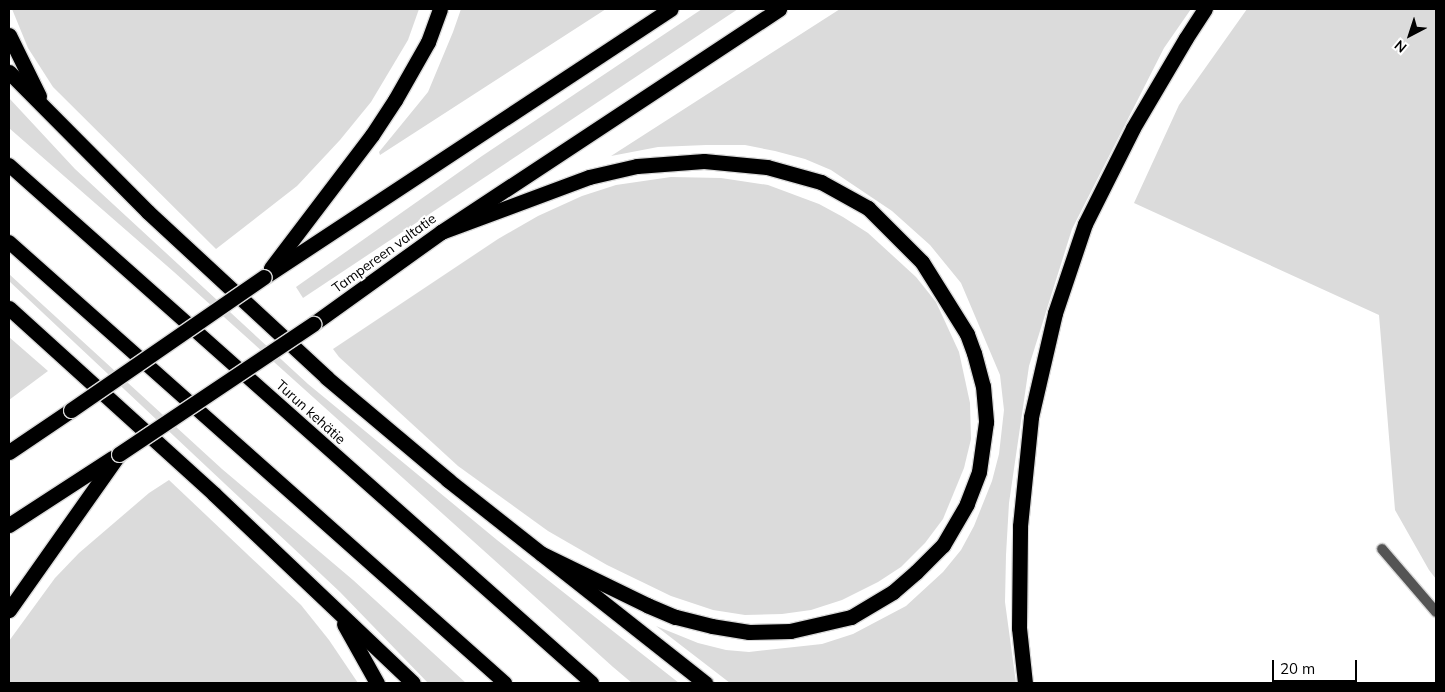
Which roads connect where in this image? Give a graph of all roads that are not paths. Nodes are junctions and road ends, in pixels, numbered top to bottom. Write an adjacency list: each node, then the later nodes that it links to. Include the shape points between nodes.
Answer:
1 (440, 9): 11 (highway, via 428,42 395,100)
2 (671, 9): 11 (highway)
3 (779, 9): 9 (highway, Tampereen valtatie)
4 (1206, 9): 26 (highway, via 1134,128 1085,224 1054,313 1031,417 1020,526 1019,628)
5 (9, 35): 7 (highway)
6 (9, 72): 7 (highway)
7 (46, 108): 17 (highway, via 148,212 327,378)
8 (9, 165): 24 (highway, Turun kehätie)
9 (441, 232): 14 (highway, Tampereen valtatie, bridge, via 313,324); 17 (highway, via 589,176 637,166 704,161 766,167 821,182 868,208 922,262 967,334 974,353 983,386 986,422 978,472 967,504 943,545 923,566 893,592 851,617 783,632 749,632 712,626 647,605)
10 (9, 242): 23 (highway)
11 (264, 277): 13 (highway, bridge)
12 (9, 308): 19 (highway, via 206,487)
13 (9, 452)
14 (119, 454): 15 (highway, Tampereen valtatie); 18 (highway)
15 (9, 526)
16 (1382, 549): 20 (lane)
17 (542, 554): 25 (highway)
18 (9, 610)
19 (337, 612): 21 (highway); 22 (highway)
20 (1436, 612)
21 (377, 683)
22 (413, 683)
23 (504, 683)
24 (592, 683)
25 (705, 683)
26 (1025, 683)

